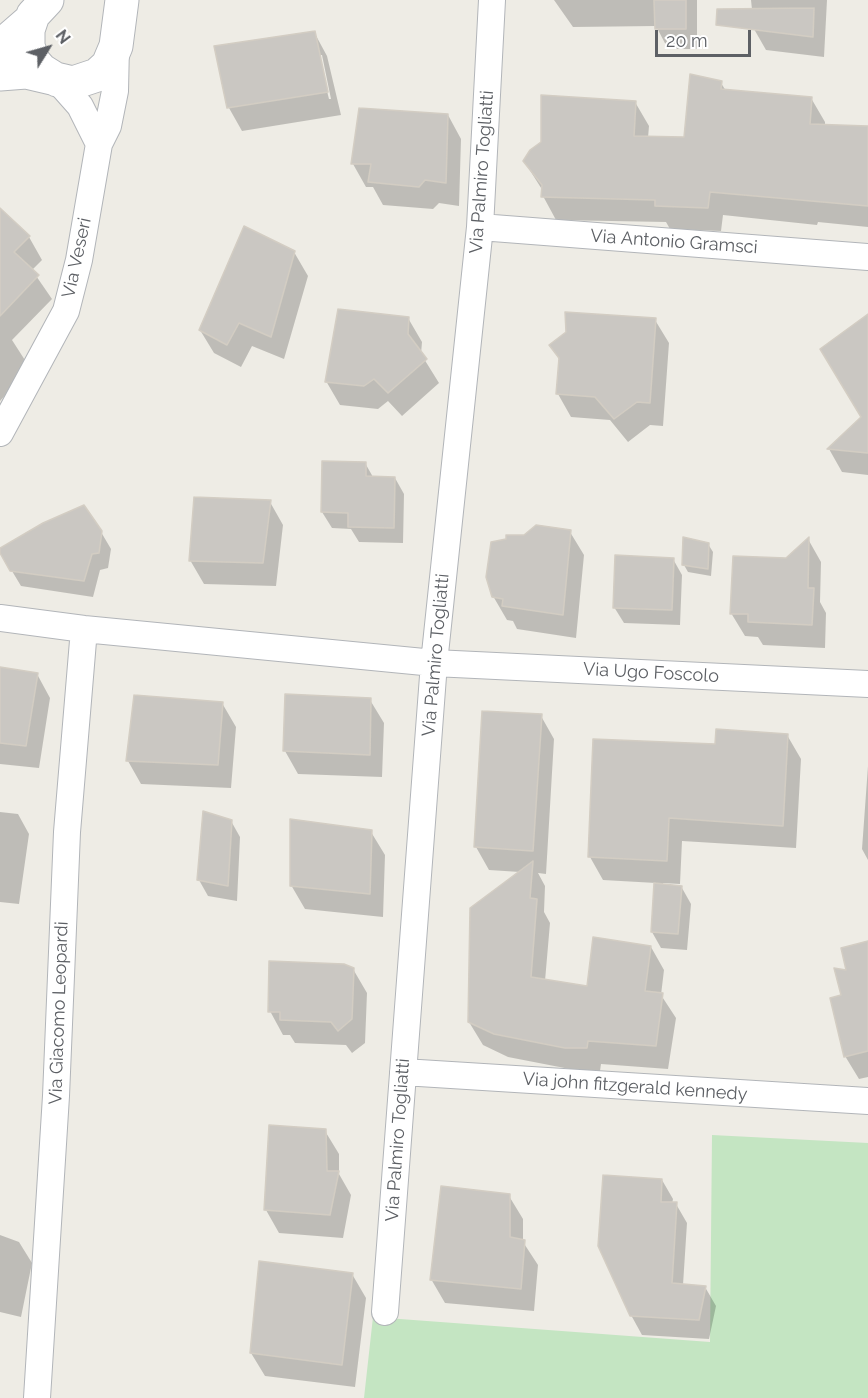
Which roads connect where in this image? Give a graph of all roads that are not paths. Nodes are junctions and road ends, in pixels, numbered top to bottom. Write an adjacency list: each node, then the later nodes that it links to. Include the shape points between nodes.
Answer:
1 (96, 0): 4 (street)
2 (492, 0): 9 (street, Via Palmiro Togliatti)
3 (39, 10): 5 (street); 7 (street, via 28,30 28,46 33,61)
4 (118, 25): 7 (street, via 108,65 97,75 73,83); 8 (street, Via Veseri, via 115,91 108,126)
5 (0, 47)
6 (0, 74): 7 (street, via 26,72)
7 (57, 80): 8 (street, via 80,106)
8 (99, 144): 11 (street, Via Veseri, via 66,311)
9 (480, 227): 10 (street, Via Antonio Gramsci); 14 (street, Via Palmiro Togliatti)
10 (868, 257)
11 (0, 433)
12 (0, 618): 13 (street)
13 (84, 629): 14 (street); 19 (street, Via Giacomo Leopardi, via 67,832)
14 (434, 663): 15 (street, Via Ugo Foscolo); 16 (street, Via Palmiro Togliatti)
15 (868, 684)
16 (403, 1072): 17 (street, Via john fitzgerald kennedy); 18 (street, Via Palmiro Togliatti)
17 (868, 1101)
18 (385, 1312)
19 (37, 1398)

